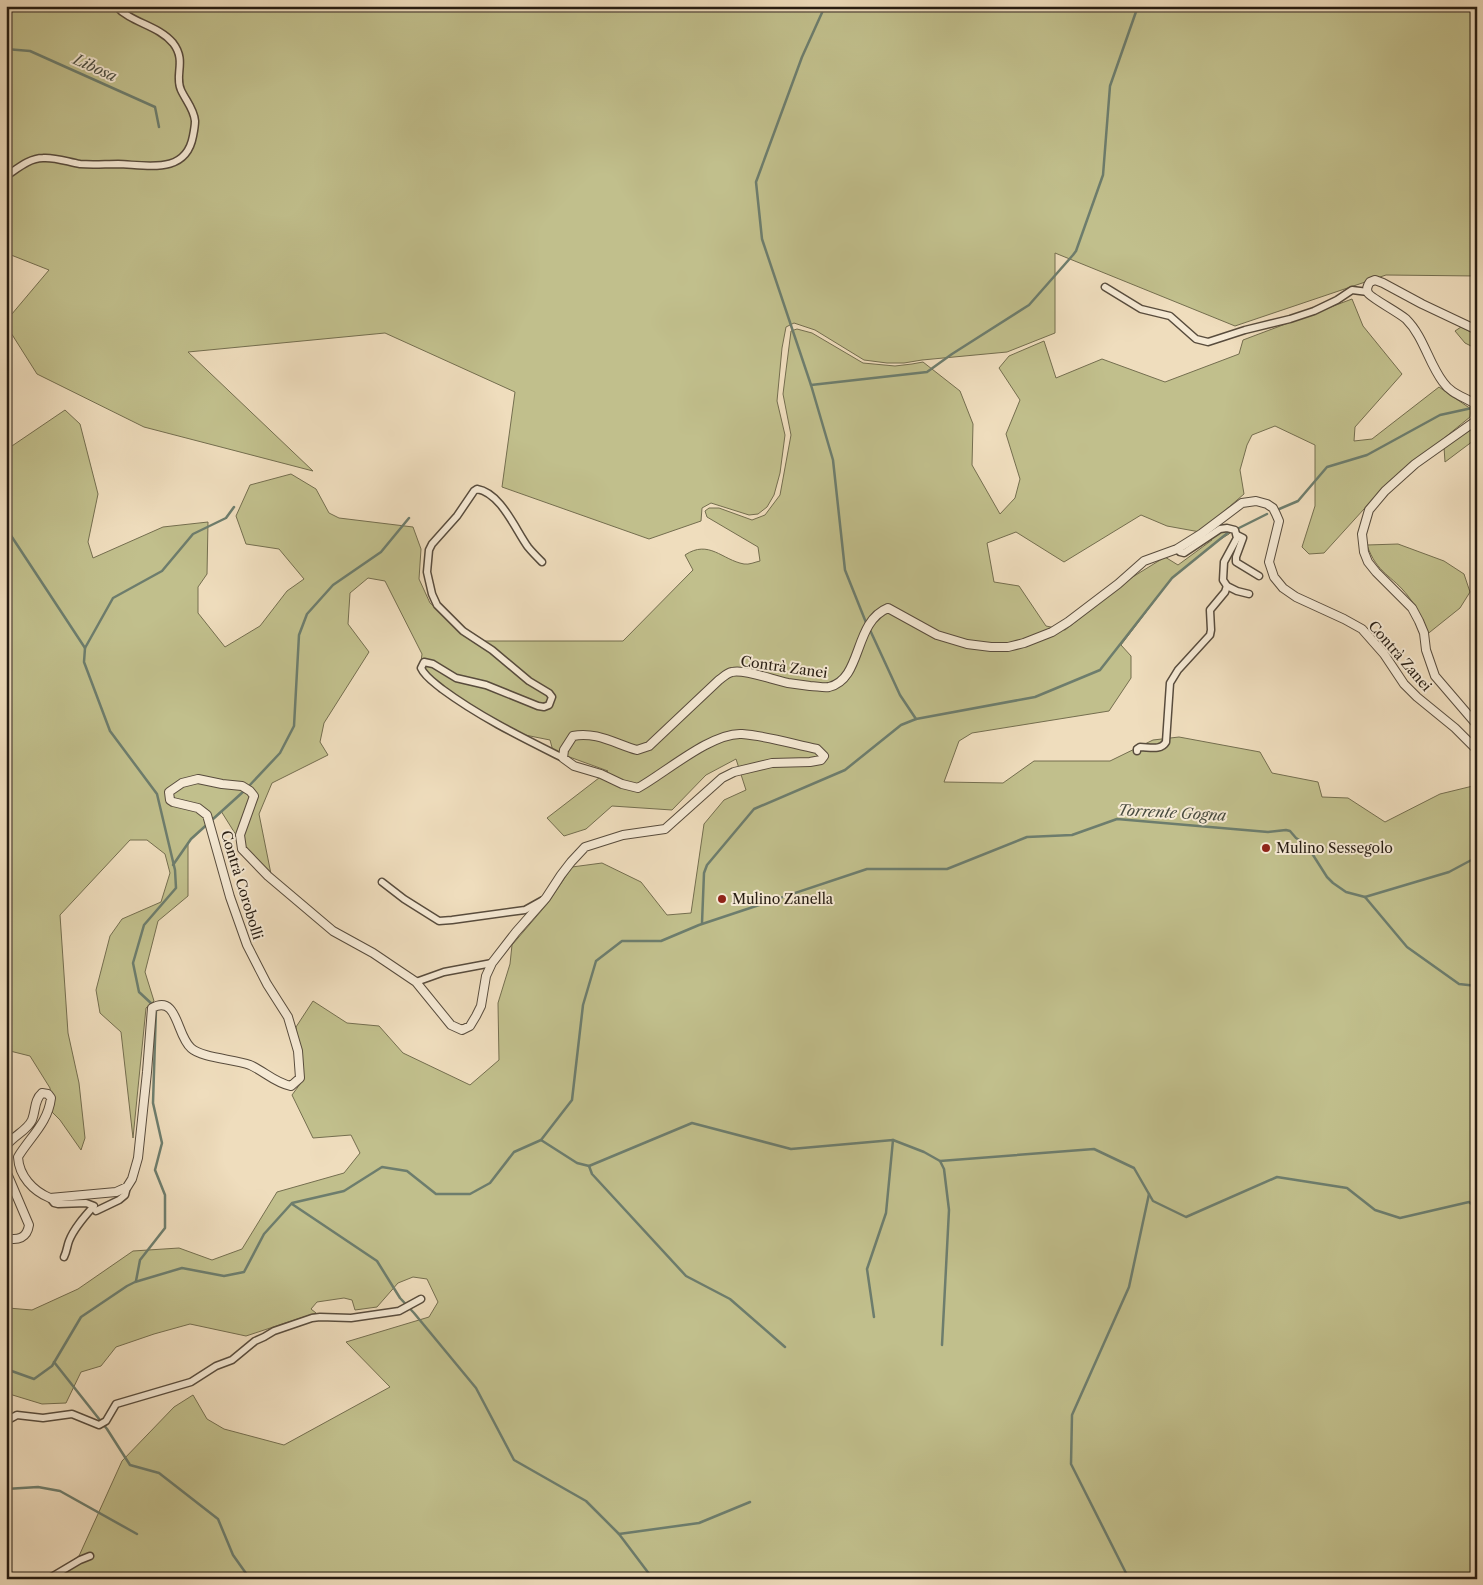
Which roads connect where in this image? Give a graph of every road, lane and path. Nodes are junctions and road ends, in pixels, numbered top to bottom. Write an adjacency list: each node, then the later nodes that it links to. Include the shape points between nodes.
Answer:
1 (116, 6): 2 (street, via 165,36 177,48 181,63 180,87 195,120 188,151 177,162 152,166 97,166 42,158 28,162)
2 (6, 176)
3 (1105, 287): 4 (street, via 1141,309 1170,316 1196,339 1208,342 1298,316 1337,300 1352,290)
4 (1368, 292): 5 (street, via 1367,287 1375,280); 6 (street, via 1395,310 1417,332 1442,382 1450,391)
5 (1477, 330)
6 (1477, 406)
7 (1477, 420): 14 (street, Contrà Zanei, via 1415,464 1385,491 1369,510 1362,534 1368,562 1416,614 1435,676)
8 (1237, 535): 9 (street, Contrà Zanei, via 1235,530 1223,528 1184,553); 11 (street, via 1243,538 1236,562); 12 (street, via 1224,562 1223,580)
9 (1177, 548): 15 (street, Contrà Zanei, via 1242,503 1256,501 1273,508 1278,521 1269,562 1274,577 1283,588 1362,629 1404,684); 17 (street, Contrà Zanei, via 1144,562 1052,632 1037,639 1008,647 967,644 938,635 888,608 880,611 868,626 848,673 828,688 730,672 649,746 637,750 582,734 573,736)
10 (542, 562): 17 (street, via 493,497 477,489 432,544 427,572 432,594 446,615 463,632 492,650 529,682 549,692 552,697 549,705 538,706 486,685 456,678 430,662 421,666 424,674 464,706)
11 (1259, 576)
12 (1227, 586): 13 (street); 16 (street, via 1210,612 1210,634 1170,683 1165,745 1162,748 1140,747)
13 (1249, 594)
14 (1477, 725)
15 (1477, 750)
16 (1137, 751)
17 (563, 758): 19 (street, Contrà Corobolli, via 574,766 638,788 679,760 724,736 759,737 817,749 824,756 810,762 772,763 734,772 722,778 665,829 623,835 586,847 560,875)
18 (382, 882): 19 (street, Contrà Corobolli, via 439,921 525,910)
19 (546, 898): 20 (street, Contrà Corobolli)
20 (492, 963): 21 (street, via 444,972); 21 (street, Contrà Corobolli, via 486,976 481,1006 470,1026 462,1030 451,1025)
21 (416, 982): 24 (street, Contrà Corobolli, via 332,931 242,849 240,835 254,800 250,791 242,786 198,779 182,783 169,792 173,802 198,808 207,816 246,945 288,1017 298,1051 300,1078 291,1086 282,1084 251,1066 200,1054 190,1047 167,1005 156,1006 138,1158)
22 (6, 1146): 25 (street, via 25,1130 38,1097 42,1093 48,1094 50,1107 18,1157 18,1166 31,1186)
23 (6, 1171): 27 (street, via 29,1225 25,1236 14,1240)
24 (127, 1187): 25 (street, via 116,1192); 26 (street, via 119,1200)
25 (50, 1198): 28 (street, via 58,1204 86,1203 94,1206 68,1242)
26 (96, 1212)
27 (6, 1238)
28 (64, 1257)
29 (421, 1299): 30 (street, via 399,1311 351,1318 320,1316 274,1331 232,1360 191,1382 116,1404 102,1424 72,1414 43,1418 17,1415)
30 (6, 1422)
31 (90, 1556): 32 (street)
32 (48, 1579)

